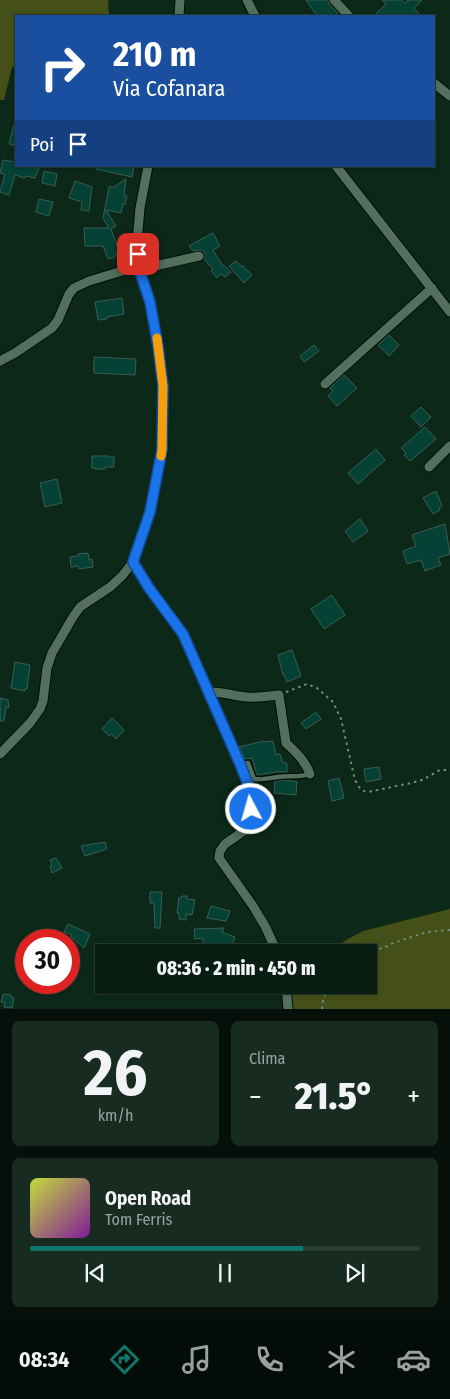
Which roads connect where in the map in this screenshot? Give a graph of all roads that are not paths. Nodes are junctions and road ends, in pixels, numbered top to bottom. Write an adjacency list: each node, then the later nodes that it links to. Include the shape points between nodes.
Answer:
1 (180, 0): 4 (street)
2 (247, 0): 5 (street)
3 (334, 0): 6 (street)
4 (179, 15)
5 (254, 15)
6 (348, 15)
7 (435, 84): 8 (street)
8 (450, 96)
9 (148, 167): 12 (street, via 140,208)
10 (337, 167): 13 (street)
11 (199, 256): 12 (street, via 146,268)
12 (138, 266): 15 (street, via 74,288 52,328); 19 (street, via 150,302 158,346 163,386 162,450 150,512)
13 (432, 288): 14 (street); 16 (street)
14 (450, 312)
15 (0, 361)
16 (325, 384)
17 (450, 446): 18 (street)
18 (429, 467)
19 (133, 562): 20 (street, via 183,634); 21 (street, via 116,582 73,616 52,653 40,709)
20 (208, 692): 22 (street); 23 (street, via 254,698 279,695 286,743 299,754)
21 (0, 754)
22 (240, 764): 23 (lane, via 248,764 254,779 258,780); 24 (street, via 254,799 245,830 225,844 219,858 257,913)
23 (310, 774)
24 (273, 944)
25 (287, 994): 26 (street)
26 (288, 1009)

